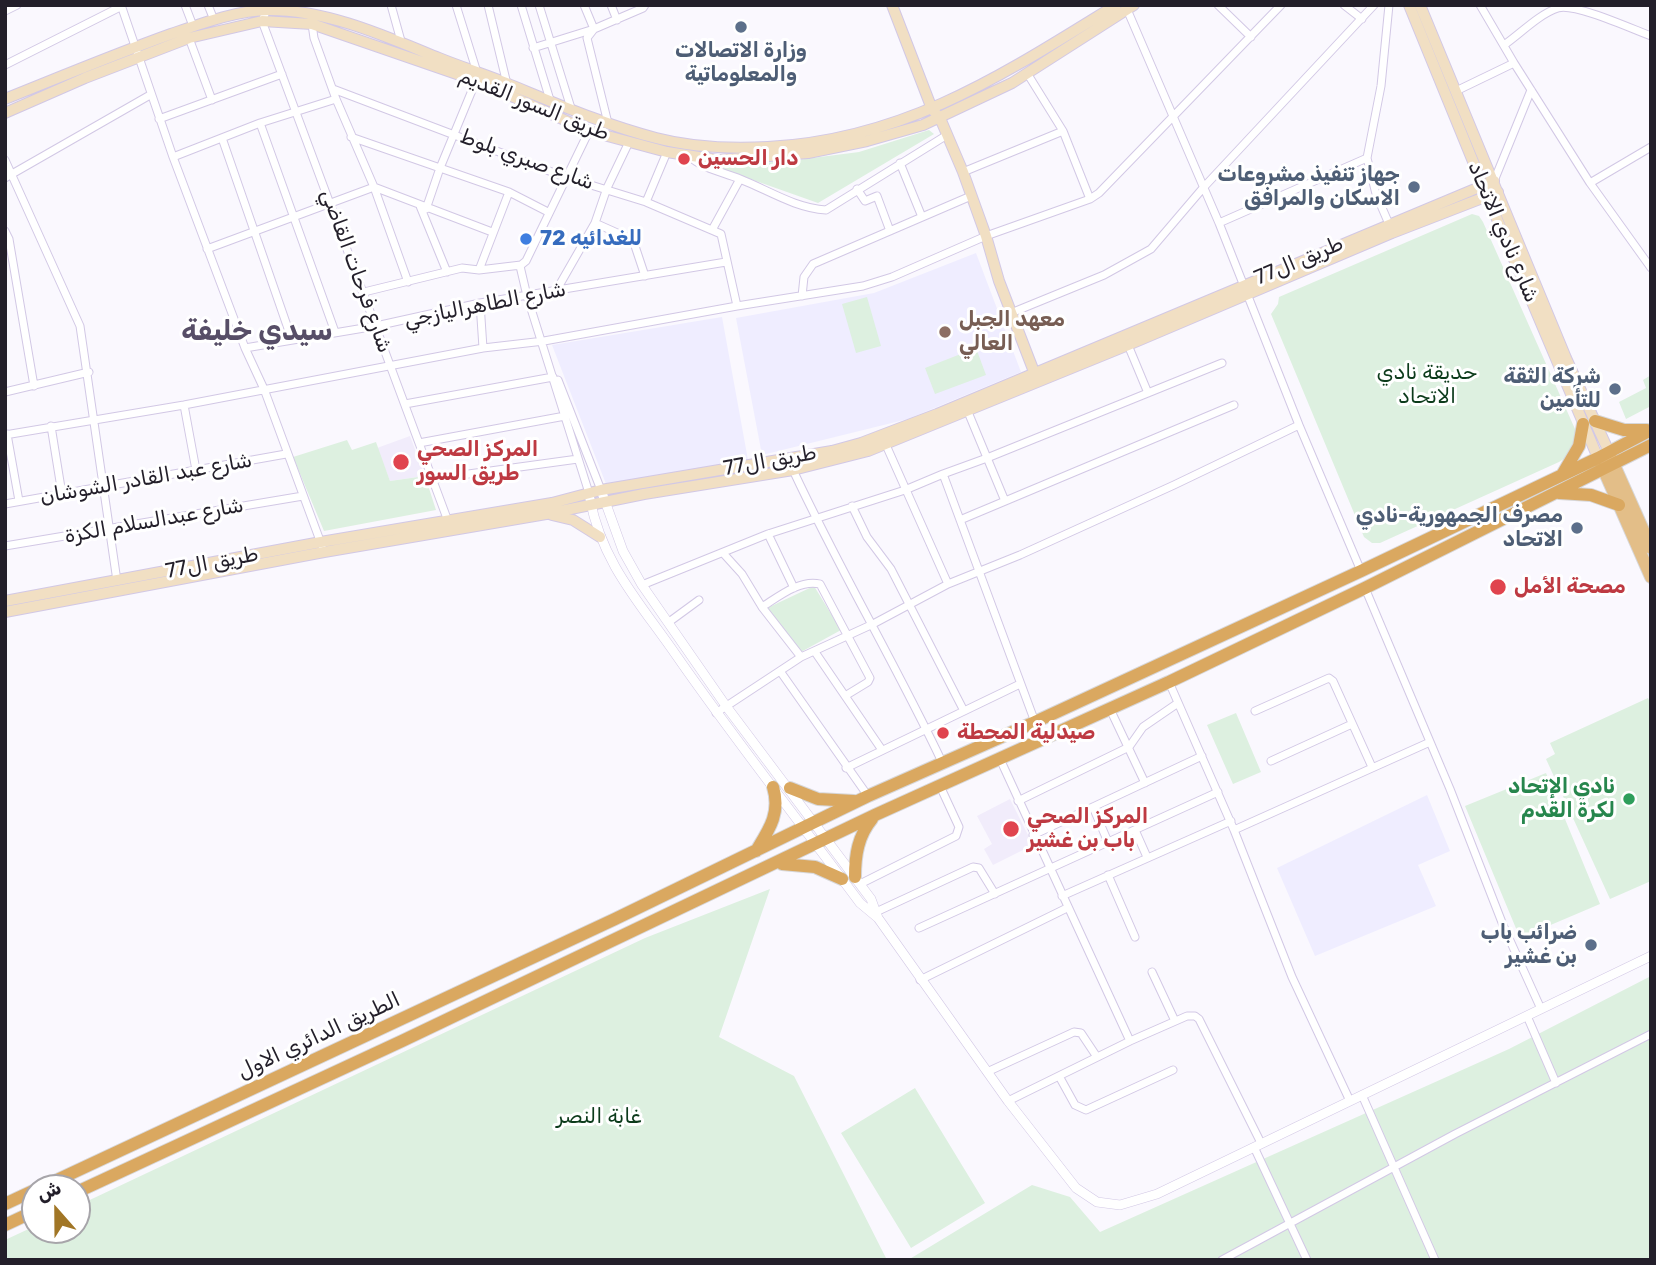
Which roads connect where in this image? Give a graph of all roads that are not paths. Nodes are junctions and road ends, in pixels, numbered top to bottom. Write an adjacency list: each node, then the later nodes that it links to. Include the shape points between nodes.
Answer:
1 (16, 5): 25 (street)
2 (185, 5): 31 (street)
3 (208, 5): 28 (street)
4 (391, 5): 36 (street)
5 (456, 5): 43 (street)
6 (488, 5): 47 (street)
7 (521, 5): 39 (street)
8 (540, 5): 37 (street)
9 (584, 5): 32 (street)
10 (611, 5): 29 (street)
11 (645, 5): 29 (street)
12 (892, 5): 57 (main road)
13 (1116, 5): 57 (main road, طريق السور القديم, via 995,78)
14 (1218, 5): 34 (street)
15 (1282, 5): 34 (street)
16 (1344, 5): 27 (street)
17 (1374, 5): 27 (street)
18 (1389, 5): 77 (street, via 1378,107)
19 (1409, 5): 92 (main road, شارع نادي الاتحاد)
20 (1420, 5): 50 (main road, شارع نادي الاتحاد)
21 (1480, 5): 38 (street)
22 (122, 6): 40 (street); 42 (street)
23 (1129, 7): 44 (main road, طريق السور القديم); 60 (street)
24 (1577, 7): 33 (street); 38 (street, via 1556,9)
25 (5, 11)
26 (266, 12): 28 (main road, طريق السور القديم); 30 (main road, طريق السور القديم); 35 (main road, طريق السور القديم); 36 (main road, طريق السور القديم, via 309,13); 45 (street, شارع فرحات القاضي)
27 (1362, 19): 89 (street)
28 (214, 20): 31 (main road, طريق السور القديم)
29 (617, 20): 32 (street)
30 (312, 24): 46 (main road, طريق السور القديم); 48 (street)
31 (193, 26): 40 (main road, طريق السور القديم)
32 (594, 29): 37 (street); 64 (street, via 587,38)
33 (1651, 36)
34 (1251, 37): 60 (street)
35 (190, 38): 40 (main road, طريق السور القديم); 54 (street)
36 (401, 41): 43 (main road, طريق السور القديم)
37 (550, 44): 39 (street); 56 (street)
38 (1504, 45): 41 (street)
39 (533, 48): 55 (street)
40 (137, 52): 51 (street); 52 (main road, طريق السور القديم); 59 (main road, طريق السور القديم)
41 (1514, 63): 49 (street); 50 (street)
42 (5, 65)
43 (475, 70): 46 (street); 47 (main road, طريق السور القديم)
44 (1027, 73): 61 (main road, طريق السور القديم); 66 (street)
45 (282, 74): 54 (street); 58 (street, شارع فرحات القاضي)
46 (480, 82): 65 (main road, طريق السور القديم); 67 (street, via 473,88)
47 (507, 84): 55 (main road, طريق السور القديم)
48 (333, 89): 53 (street); 67 (street, شارع صبري بلوط)
49 (1531, 90): 85 (street); 86 (street)
50 (1456, 91): 85 (main road, شارع نادي الاتحاد)
51 (150, 95): 62 (street); 82 (street)
52 (5, 99)
53 (336, 99): 58 (street); 69 (street)
54 (212, 100): 62 (street)
55 (550, 100): 56 (main road, طريق السور القديم)
56 (570, 108): 64 (main road, طريق السور القديم)
57 (932, 108): 61 (main road); 74 (main road, طريق السور القديم, via 839,138)
58 (296, 111): 63 (street); 97 (street, شارع فرحات القاضي)
59 (5, 113)
60 (1172, 117): 89 (street); 94 (street)
61 (940, 118): 68 (main road); 74 (main road, طريق السور القديم, via 841,147)
62 (159, 119): 75 (street)
63 (260, 123): 70 (street); 100 (street)
64 (608, 123): 74 (main road, طريق السور القديم, via 689,145)
65 (589, 131): 71 (main road, طريق السور القديم); 83 (street)
66 (1063, 131): 81 (street); 94 (street)
67 (454, 135): 80 (street); 83 (street, شارع صبري بلوط)
68 (947, 135): 79 (street); 81 (main road)
69 (351, 137): 80 (street); 87 (street)
70 (222, 138): 75 (street); 108 (street)
71 (629, 142): 73 (main road, طريق السور القديم); 88 (street)
72 (1651, 147): 86 (street)
73 (667, 152): 76 (main road, طريق السور القديم); 96 (street)
74 (751, 153): 76 (main road, طريق السور القديم, via 718,160)
75 (173, 157): 111 (street)
76 (689, 157): 84 (street)
77 (1367, 158): 103 (street); 104 (street)
78 (5, 160): 82 (street)
79 (900, 163): 90 (street); 101 (street)
80 (440, 168): 91 (street); 98 (street)
81 (963, 172): 93 (main road)
82 (9, 176): 136 (street, via 80,326)
83 (565, 177): 88 (street, شارع صبري بلوط); 99 (street)
84 (740, 179): 90 (street, via 818,209 826,209); 105 (street)
85 (1494, 181): 92 (main road, طريق ال77)
86 (1590, 183): 114 (street)
87 (374, 187): 95 (street); 97 (street); 118 (street)
88 (607, 188): 96 (street, شارع صبري بلوط); 102 (street)
89 (1203, 188): 103 (street); 126 (street, via 1151,249 1134,261)
90 (856, 189): 107 (street, via 865,201 877,196)
91 (509, 192): 99 (street); 109 (street)
92 (1489, 192): 104 (main road, طريق ال77); 119 (main road); 149 (main road, شارع نادي الاتحاد)
93 (971, 195): 101 (street); 110 (main road)
94 (1090, 199): 110 (street)
95 (419, 202): 98 (street); 116 (street)
96 (646, 202): 105 (street, شارع صبري بلوط)
97 (330, 203): 100 (street); 121 (street, شارع فرحات القاضي)
98 (426, 209): 109 (street)
99 (548, 212): 113 (street)
100 (294, 216): 108 (street); 128 (street)
101 (922, 217): 107 (street)
102 (595, 223): 117 (street, via 633,240); 120 (street)
103 (1219, 223): 119 (street)
104 (1389, 224): 119 (main road, طريق ال77)
105 (712, 230): 112 (street, شارع صبري بلوط, via 721,234)
106 (5, 231): 139 (street)
107 (890, 231): 123 (street, via 813,264 804,277)
108 (257, 232): 111 (street); 129 (street)
109 (492, 232): 115 (street)
110 (986, 236): 123 (street, via 875,283); 126 (main road)
111 (207, 249): 132 (street)
112 (726, 262): 117 (street, شارع الطاهراليازجي); 125 (street)
113 (520, 266): 115 (street); 122 (street)
114 (1651, 268)
115 (479, 270): 116 (street)
116 (447, 272): 118 (street)
117 (645, 276): 120 (street, شارع الطاهراليازجي)
118 (408, 282): 121 (street)
119 (1245, 289): 131 (main road); 138 (main road, طريق ال77); 150 (street)
120 (556, 291): 122 (street, شارع الطاهراليازجي)
121 (364, 292): 127 (street, شارع فرحات القاضي)
122 (527, 296): 124 (street, شارع الطاهراليازجي); 130 (street)
123 (802, 296): 125 (street)
124 (480, 303): 127 (street, شارع الطاهراليازجي); 133 (street)
125 (737, 306): 130 (street)
126 (1011, 313): 138 (main road)
127 (376, 326): 128 (street, شارع الطاهراليازجي); 135 (street, شارع فرحات القاضي)
128 (335, 332): 129 (street, شارع الطاهراليازجي)
129 (292, 340): 132 (street, شارع الطاهراليازجي)
130 (543, 341): 133 (street); 137 (street); 171 (street)
131 (1128, 345): 138 (main road); 142 (street)
132 (245, 348): 140 (street)
133 (483, 348): 135 (street)
134 (1222, 363): 142 (street)
135 (391, 365): 140 (street); 143 (street, شارع فرحات القاضي)
136 (89, 372): 139 (street); 148 (street)
137 (553, 377): 143 (street); 147 (street)
138 (1036, 378): 146 (main road); 171 (main road, طريق ال77, via 861,443)
139 (34, 386): 141 (street)
140 (264, 389): 144 (street); 157 (street)
141 (5, 392)
142 (1148, 393): 159 (street)
143 (405, 404): 154 (street, شارع فرحات القاضي)
144 (184, 405): 148 (street); 161 (street)
145 (1234, 405): 172 (street)
146 (968, 412): 155 (main road); 159 (street)
147 (565, 416): 154 (street); 158 (street)
148 (94, 419): 151 (street); 166 (street)
149 (1589, 423): 152 (highway, via 1624,430); 160 (main road, شارع نادي الاتحاد); 164 (highway)
150 (1299, 425): 188 (street, via 1107,516); 189 (street)
151 (51, 426): 153 (street); 168 (street)
152 (1651, 429): 160 (highway)
153 (6, 435): 173 (street)
154 (419, 443): 165 (street, شارع فرحات القاضي)
155 (886, 445): 162 (main road); 167 (street)
156 (1651, 445): 160 (highway)
157 (286, 454): 161 (street, شارع عبد القادر الشوشان); 170 (street)
158 (579, 458): 165 (street); 171 (street)
159 (987, 458): 163 (street); 172 (street)
160 (1606, 461): 164 (highway, الطريق الدائري الاول); 169 (highway, الطريق الدائري الاول); 175 (main road); 186 (main road)
161 (196, 470): 166 (street, شارع عبد القادر الشوشان)
162 (793, 470): 171 (main road); 178 (street)
163 (943, 474): 167 (street); 179 (street)
164 (1562, 475): 189 (highway, الطريق الدائري الاول)
165 (432, 479): 180 (street, شارع فرحات القاضي)
166 (103, 486): 168 (street, شارع عبد القادر الشوشان); 181 (street)
167 (905, 489): 176 (street); 192 (street)
168 (62, 494): 173 (street, شارع عبد القادر الشوشان)
169 (1552, 494): 175 (highway, via 1581,493); 195 (highway, الطريق الدائري الاول)
170 (303, 496): 181 (street, شارع عبدالسلام الكزة); 185 (street)
171 (596, 497): 177 (main road); 180 (main road, طريق ال77); 183 (street); 193 (street)
172 (1005, 501): 179 (street)
173 (19, 502): 174 (street, شارع عبد القادر الشوشان)
174 (5, 504)
175 (1619, 505): 190 (main road)
176 (852, 506): 178 (street); 197 (street)
177 (546, 514): 183 (main road, via 573,520); 185 (main road)
178 (815, 518): 182 (street); 201 (street)
179 (960, 520): 188 (street)
180 (448, 521): 185 (main road, طريق ال77)
181 (109, 528): 184 (street, شارع عبدالسلام الكزة); 191 (street)
182 (768, 534): 187 (street); 194 (street)
183 (600, 537): 214 (street, via 627,589)
184 (5, 546)
185 (323, 547): 191 (main road, طريق ال77); 198 (main road, طريق ال77)
186 (1651, 548)
187 (723, 553): 193 (street); 199 (street)
188 (979, 569): 192 (street); 207 (street)
189 (1361, 571): 215 (highway, الطريق الدائري الاول)
190 (1651, 578)
191 (117, 582): 198 (main road, طريق ال77)
192 (948, 584): 197 (street)
193 (642, 585): 200 (street)
194 (794, 588): 199 (street); 202 (street, via 820,584)
195 (1365, 588): 206 (highway, الطريق الدائري الاول); 218 (street)
196 (699, 600): 200 (street)
197 (909, 605): 201 (street); 212 (street)
198 (7, 606)
199 (762, 607): 204 (street)
200 (668, 622): 210 (street)
201 (873, 624): 202 (street); 217 (street)
202 (848, 635): 203 (street); 208 (street, via 870,678)
203 (814, 652): 204 (street); 208 (street)
204 (801, 657): 205 (street)
205 (780, 671): 210 (street); 225 (street)
206 (1169, 682): 209 (street); 211 (highway, الطريق الدائري الاول)
207 (1020, 684): 212 (street); 215 (street)
208 (845, 696): 220 (street)
209 (1178, 703): 219 (street, via 1143,727); 221 (street)
210 (726, 706): 214 (street); 230 (street)
211 (1111, 709): 219 (street); 222 (highway, الطريق الدائري الاول)
212 (964, 711): 217 (street)
213 (1255, 711): 216 (street, via 1329,678)
214 (716, 713): 229 (street)
215 (1035, 722): 224 (highway, الطريق الدائري الاول)
216 (1352, 724): 223 (street); 226 (street)
217 (927, 730): 220 (street); 224 (street)
218 (1430, 742): 226 (street); 258 (street)
219 (1129, 747): 227 (street); 233 (street)
220 (882, 750): 225 (street)
221 (1202, 756): 227 (street); 231 (street)
222 (1000, 759): 228 (highway, الطريق الدائري الاول); 233 (street)
223 (1271, 761)
224 (942, 762): 232 (highway, الطريق الدائري الاول)
225 (846, 768): 232 (street)
226 (1372, 768): 239 (street)
227 (1145, 783): 234 (street)
228 (940, 786): 235 (highway, الطريق الدائري الاول); 248 (street, via 959,827 956,836)
229 (773, 787): 237 (street); 243 (highway, via 775,817)
230 (790, 788): 232 (highway, via 818,799); 237 (street)
231 (1218, 792): 236 (street); 238 (street)
232 (863, 799): 237 (highway, الطريق الدائري الاول)
233 (1018, 801): 240 (street)
234 (1093, 807): 240 (street); 242 (street)
235 (875, 815): 241 (highway, الطريق الدائري الاول); 248 (highway, via 860,837)
236 (1231, 821): 239 (street); 244 (street)
237 (810, 825): 241 (street); 243 (highway, الطريق الدائري الاول)
238 (1135, 830): 242 (street); 244 (street)
239 (1234, 830): 270 (street, via 1292,977)
240 (1034, 835): 246 (street)
241 (822, 842): 245 (highway, الطريق الدائري الاول); 248 (street)
242 (1108, 842): 246 (street)
243 (756, 851): 273 (highway, الطريق الدائري الاول)
244 (1147, 858): 247 (street)
245 (775, 865): 248 (highway, via 815,867); 274 (highway, الطريق الدائري الاول)
246 (1049, 869): 249 (street); 250 (street)
247 (1108, 875): 250 (street); 254 (street)
248 (852, 880): 252 (street, via 871,899); 252 (street, via 864,908)
249 (995, 894): 252 (street, via 979,868 966,868); 253 (street)
250 (1062, 895): 251 (street)
251 (1067, 908): 257 (street); 262 (street)
252 (877, 915): 257 (street)
253 (919, 928)
254 (1135, 937)
255 (1651, 956): 258 (street)
256 (1152, 972): 260 (street)
257 (920, 980): 265 (street)
258 (1541, 1009): 259 (street)
259 (1527, 1016): 267 (street); 268 (street)
260 (1175, 1021): 262 (street); 271 (street, via 1187,1016 1199,1019)
261 (1651, 1034): 267 (street)
262 (1130, 1041): 263 (street)
263 (1097, 1057): 265 (street, via 1081,1033 1074,1032); 266 (street)
264 (1173, 1070): 266 (street, via 1086,1110 1075,1105)
265 (987, 1072): 269 (street)
266 (1059, 1076): 269 (street)
267 (1556, 1083): 272 (street)
268 (1362, 1095): 270 (street); 272 (street)
269 (1008, 1101): 271 (street, via 1076,1188 1097,1202 1130,1204)
270 (1350, 1101): 271 (street)
271 (1258, 1145): 278 (street)
272 (1394, 1167): 278 (street); 282 (street)
273 (69, 1174)
274 (91, 1186)
275 (21, 1196): 276 (highway, الطريق الدائري الاول)
276 (5, 1204)
277 (21, 1218): 279 (highway)
278 (1290, 1223): 280 (street); 281 (street)
279 (5, 1225)
280 (1222, 1260)
281 (1307, 1260)
282 (1434, 1260)

